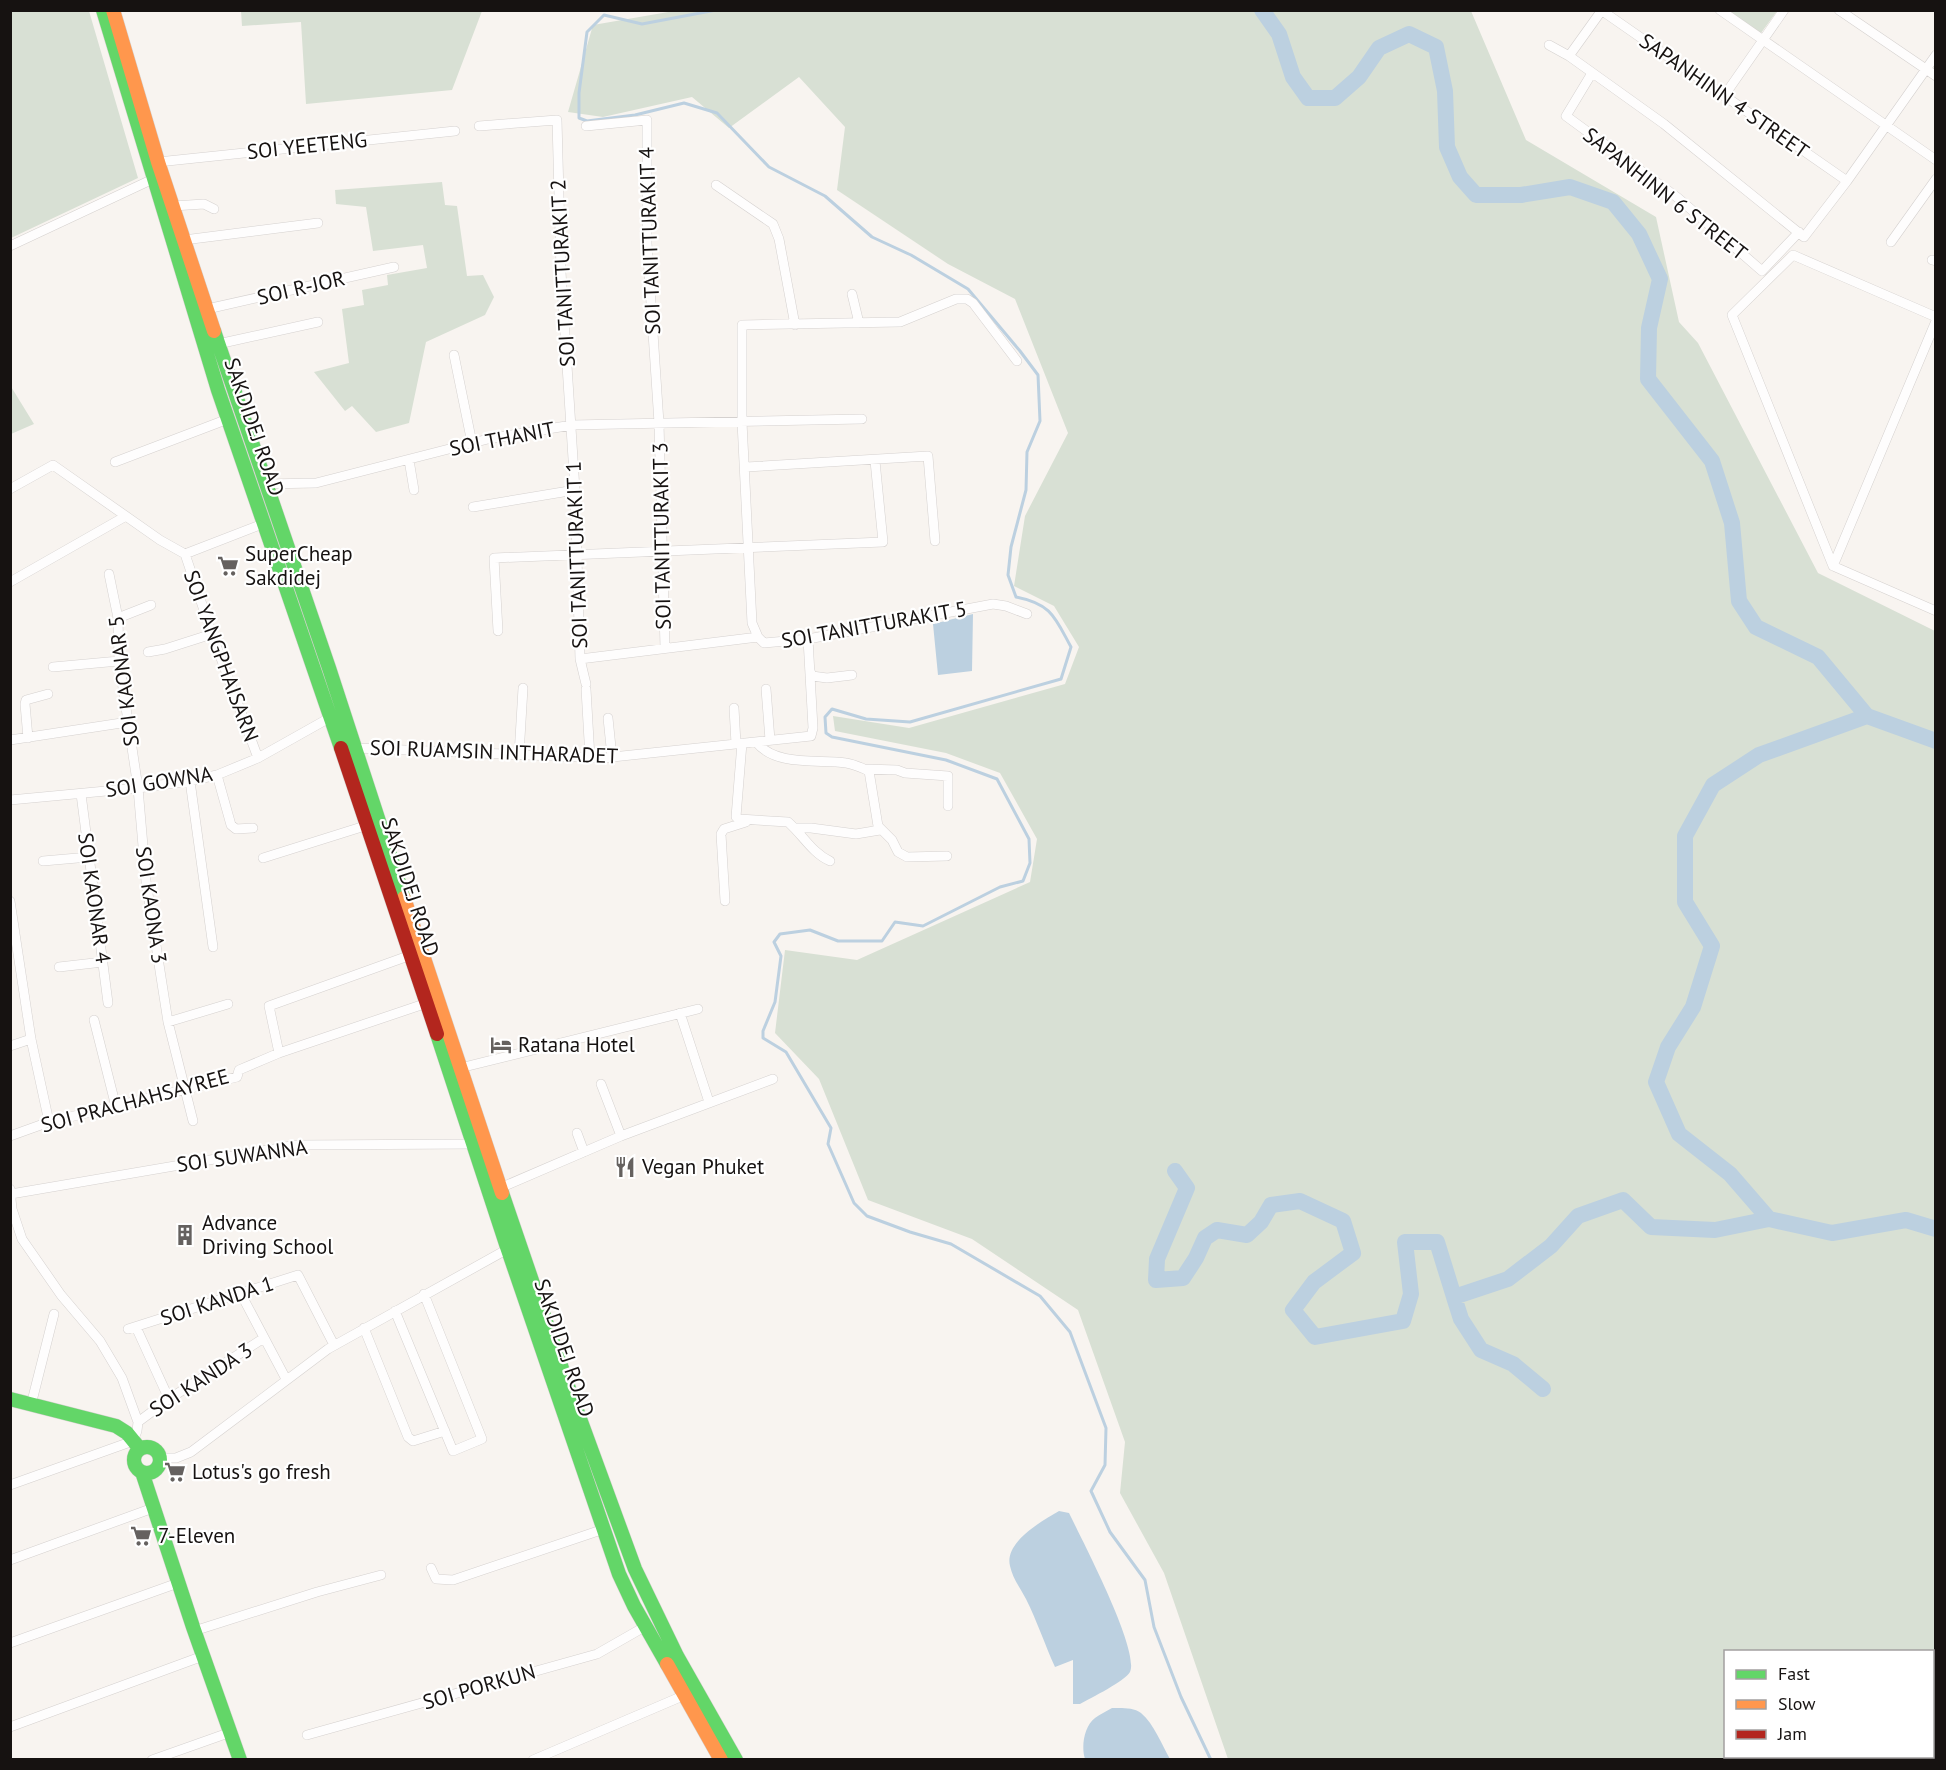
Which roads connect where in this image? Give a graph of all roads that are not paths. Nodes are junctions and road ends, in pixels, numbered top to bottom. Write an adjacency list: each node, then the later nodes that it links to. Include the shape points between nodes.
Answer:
1 (102, 10): 15 (main road, SAKDIDEJ ROAD)
2 (113, 10): 15 (main road, SAKDIDEJ ROAD)
3 (1601, 10): 10 (street); 14 (street, SAPANHINN 4 STREET)
4 (1720, 10): 7 (street)
5 (1784, 10): 7 (street)
6 (1839, 10): 11 (street)
7 (1763, 41): 14 (street); 16 (street)
8 (1550, 45): 10 (street)
9 (1935, 55): 11 (street)
10 (1569, 56): 12 (street)
11 (1925, 70): 13 (street); 16 (street)
12 (1592, 73): 29 (street, via 1664,124); 29 (street, SAPANHINN 6 STREET, via 1566,116 1678,198 1762,271)
13 (1935, 76)
14 (1724, 96): 24 (street, SAPANHINN 4 STREET)
15 (140, 117): 21 (main road, SAKDIDEJ ROAD); 22 (main road, SAKDIDEJ ROAD)
16 (1885, 125): 20 (street); 24 (street)
17 (479, 126): 47 (street, SOI TANITTURAKIT 2, via 557,120 561,272)
18 (586, 126): 46 (street, SOI TANITTURAKIT 4, via 647,120 647,243)
19 (455, 131): 21 (street, SOI YEETENG)
20 (1935, 160)
21 (158, 162): 26 (main road, SAKDIDEJ ROAD)
22 (153, 179): 32 (street); 43 (main road, SAKDIDEJ ROAD)
23 (1935, 179): 31 (street)
24 (1847, 181): 29 (street, via 1804,237)
25 (716, 185): 39 (street, via 773,224)
26 (173, 206): 27 (street, via 204,204); 30 (main road, SAKDIDEJ ROAD)
27 (213, 209)
28 (318, 223): 30 (street)
29 (1799, 232)
30 (184, 240): 35 (main road, SAKDIDEJ ROAD)
31 (1891, 242)
32 (10, 246)
33 (394, 267): 35 (street, SOI R-JOR)
34 (852, 294): 38 (street)
35 (207, 309): 40 (main road, SAKDIDEJ ROAD)
36 (1935, 319): 65 (street); 65 (street, via 1793,255 1732,315)
37 (318, 322): 40 (street)
38 (860, 323): 39 (street); 42 (street, via 900,322 956,299 967,299)
39 (795, 325): 45 (street, SOI TANITTURAKIT 5, via 742,326)
40 (218, 344): 53 (main road, SAKDIDEJ ROAD)
41 (454, 355): 48 (street)
42 (1017, 361)
43 (228, 419): 51 (street); 59 (main road, SAKDIDEJ ROAD)
44 (862, 419): 45 (street, SOI THANIT)
45 (742, 422): 46 (street, SOI THANIT); 52 (street, SOI TANITTURAKIT 5)
46 (659, 423): 47 (street, SOI THANIT); 62 (street, SOI TANITTURAKIT 3)
47 (572, 425): 48 (street, SOI THANIT); 56 (street, SOI TANITTURAKIT 1)
48 (472, 443): 49 (street, SOI THANIT)
49 (409, 460): 53 (street, SOI THANIT, via 316,483); 55 (street)
50 (875, 460): 52 (street); 60 (street, via 928,456); 61 (street, via 883,542)
51 (115, 462)
52 (746, 467): 61 (street, SOI TANITTURAKIT 5)
53 (265, 484): 95 (main road, SAKDIDEJ ROAD)
54 (10, 489): 58 (street, via 53,465)
55 (414, 490)
56 (575, 490): 57 (street); 64 (street, SOI TANITTURAKIT 1)
57 (473, 507)
58 (126, 516): 63 (street); 67 (street)
59 (265, 523): 63 (street); 87 (main road, SAKDIDEJ ROAD)
60 (935, 541)
61 (749, 547): 62 (street); 74 (street, SOI TANITTURAKIT 5, via 752,623)
62 (662, 550): 64 (street); 76 (street, SOI TANITTURAKIT 3)
63 (185, 554): 73 (street, SOI YANGPHAISARN)
64 (576, 554): 72 (street, via 494,558); 78 (street, SOI TANITTURAKIT 1)
65 (1833, 566): 69 (street)
66 (109, 574): 71 (street, SOI KAONAR 5)
67 (10, 582)
68 (151, 605): 71 (street)
69 (1935, 611)
70 (1027, 614): 75 (street, SOI TANITTURAKIT 5, via 993,604)
71 (118, 618): 79 (street, SOI KAONAR 5)
72 (498, 631)
73 (212, 634): 77 (street); 97 (street, SOI YANGPHAISARN)
74 (758, 637): 75 (street, SOI TANITTURAKIT 5, via 764,643); 76 (street)
75 (808, 639): 81 (street)
76 (665, 648): 78 (street)
77 (148, 652)
78 (580, 659): 98 (street, SOI TANITTURAKIT 1, via 586,687)
79 (119, 662): 80 (street); 89 (street, SOI KAONAR 5)
80 (53, 667)
81 (810, 671): 82 (street, via 812,676 824,678); 92 (street, SOI RUAMSIN INTHARADET, via 811,736)
82 (852, 675)
83 (523, 688): 96 (street)
84 (766, 689): 92 (street)
85 (48, 694): 90 (street, via 26,700)
86 (734, 708): 94 (street)
87 (331, 717): 97 (street, SOI GOWNA); 108 (main road, SAKDIDEJ ROAD)
88 (608, 718): 99 (street)
89 (128, 722): 90 (street); 103 (street, SOI KAONAR 5)
90 (28, 738): 91 (street)
91 (10, 740)
92 (770, 740): 93 (street, SOI RUAMSIN INTHARADET)
93 (756, 742): 94 (street, SOI RUAMSIN INTHARADET); 100 (street, via 776,755)
94 (739, 744): 99 (street, SOI RUAMSIN INTHARADET); 107 (street, via 736,814 739,819)
95 (356, 748): 96 (street, SOI RUAMSIN INTHARADET); 133 (main road, SAKDIDEJ ROAD)
96 (519, 755): 98 (street, SOI RUAMSIN INTHARADET)
97 (258, 758): 101 (street, SOI GOWNA)
98 (590, 758): 99 (street, SOI RUAMSIN INTHARADET)
99 (612, 758)
100 (864, 769): 106 (street, via 948,776); 111 (street, via 869,771)
101 (217, 775): 102 (street, SOI GOWNA); 109 (street, via 231,825 236,829)
102 (190, 782): 103 (street, SOI GOWNA); 119 (street)
103 (138, 788): 104 (street, SOI GOWNA); 129 (street, SOI KAONA 3, via 146,881)
104 (81, 794): 105 (street, SOI GOWNA); 113 (street, SOI KAONAR 4)
105 (10, 800)
106 (948, 806)
107 (750, 820): 110 (street, via 788,822); 118 (street, via 722,831)
108 (368, 825): 114 (street); 120 (main road, SAKDIDEJ ROAD)
109 (253, 828)
110 (795, 828): 111 (street, via 856,834); 116 (street, via 815,852)
111 (880, 830): 112 (street, via 907,857)
112 (946, 856)
113 (89, 857): 115 (street); 121 (street, SOI KAONAR 4)
114 (262, 858)
115 (43, 861)
116 (830, 861)
117 (10, 901): 130 (street)
118 (725, 901)
119 (213, 947)
120 (411, 955): 124 (main road, SAKDIDEJ ROAD); 132 (street, via 268,1005)
121 (103, 962): 122 (street); 123 (street, SOI KAONAR 4)
122 (59, 967)
123 (108, 1003)
124 (427, 1003): 132 (street, SOI PRACHAHSAYREE); 139 (main road, SAKDIDEJ ROAD)
125 (228, 1004): 129 (street)
126 (698, 1009): 127 (street)
127 (680, 1013): 133 (street); 137 (street)
128 (94, 1020): 138 (street)
129 (168, 1022): 136 (street, SOI KAONA 3)
130 (31, 1039): 131 (street); 141 (street)
131 (10, 1046)
132 (279, 1053): 136 (street, SOI PRACHAHSAYREE, via 239,1070 237,1077)
133 (460, 1068): 139 (main road, SAKDIDEJ ROAD)
134 (773, 1079): 137 (street)
135 (601, 1084): 144 (street)
136 (184, 1089): 138 (street, SOI PRACHAHSAYREE); 140 (street, SOI KAONA 3)
137 (710, 1102): 144 (street)
138 (116, 1107): 141 (street, SOI PRACHAHSAYREE)
139 (468, 1110): 145 (main road, SAKDIDEJ ROAD); 147 (main road, SAKDIDEJ ROAD)
140 (193, 1121)
141 (49, 1122): 143 (street, SOI PRACHAHSAYREE)
142 (577, 1133): 146 (street)
143 (10, 1136)
144 (621, 1136): 146 (street)
145 (474, 1144): 149 (street, SOI SUWANNA, via 297,1145); 150 (main road, SAKDIDEJ ROAD)
146 (584, 1152): 147 (street)
147 (500, 1188): 150 (main road, SAKDIDEJ ROAD)
148 (10, 1189): 149 (street)
149 (11, 1194): 162 (street, via 22,1239 61,1295 102,1338)
150 (513, 1246): 152 (street); 169 (main road, SAKDIDEJ ROAD); 186 (main road, SAKDIDEJ ROAD, via 635,1569 677,1656)
151 (241, 1294): 156 (street); 157 (street, SOI KANDA 1, via 298,1275); 160 (street, SOI KANDA 1, via 132,1328)
152 (424, 1294): 153 (street); 163 (street, via 482,1439 453,1451)
153 (394, 1311): 155 (street); 163 (street)
154 (54, 1314): 161 (street)
155 (364, 1328): 157 (street); 163 (street, via 408,1437 413,1442)
156 (264, 1338): 158 (street); 160 (street, SOI KANDA 3)
157 (334, 1345): 158 (street)
158 (286, 1379): 165 (street, via 191,1452)
159 (10, 1399): 161 (main road)
160 (169, 1399): 162 (street, SOI KANDA 3)
161 (31, 1405): 164 (main road, via 116,1426)
162 (138, 1422): 164 (street)
163 (445, 1431)
164 (136, 1445): 165 (main road, via 153,1448); 166 (main road, via 134,1461); 167 (street)
165 (161, 1458): 166 (main road, via 155,1470)
166 (142, 1472): 168 (main road)
167 (10, 1485)
168 (153, 1508): 170 (street); 173 (main road)
169 (604, 1529): 171 (street, via 453,1581 436,1579); 174 (main road, SAKDIDEJ ROAD, via 619,1574)
170 (10, 1560)
171 (431, 1568)
172 (381, 1575): 175 (street)
173 (178, 1583): 175 (main road); 176 (street)
174 (646, 1626): 178 (main road, SAKDIDEJ ROAD); 181 (street, SOI PORKUN, via 597,1654)
175 (194, 1631): 177 (main road)
176 (10, 1643)
177 (203, 1656): 179 (street); 180 (main road)
178 (685, 1695): 184 (street); 185 (main road, SAKDIDEJ ROAD)
179 (10, 1727)
180 (231, 1732): 182 (street); 183 (main road)
181 (307, 1735)
182 (152, 1760)
183 (240, 1760)
184 (533, 1760)
185 (721, 1760)
186 (736, 1760)

